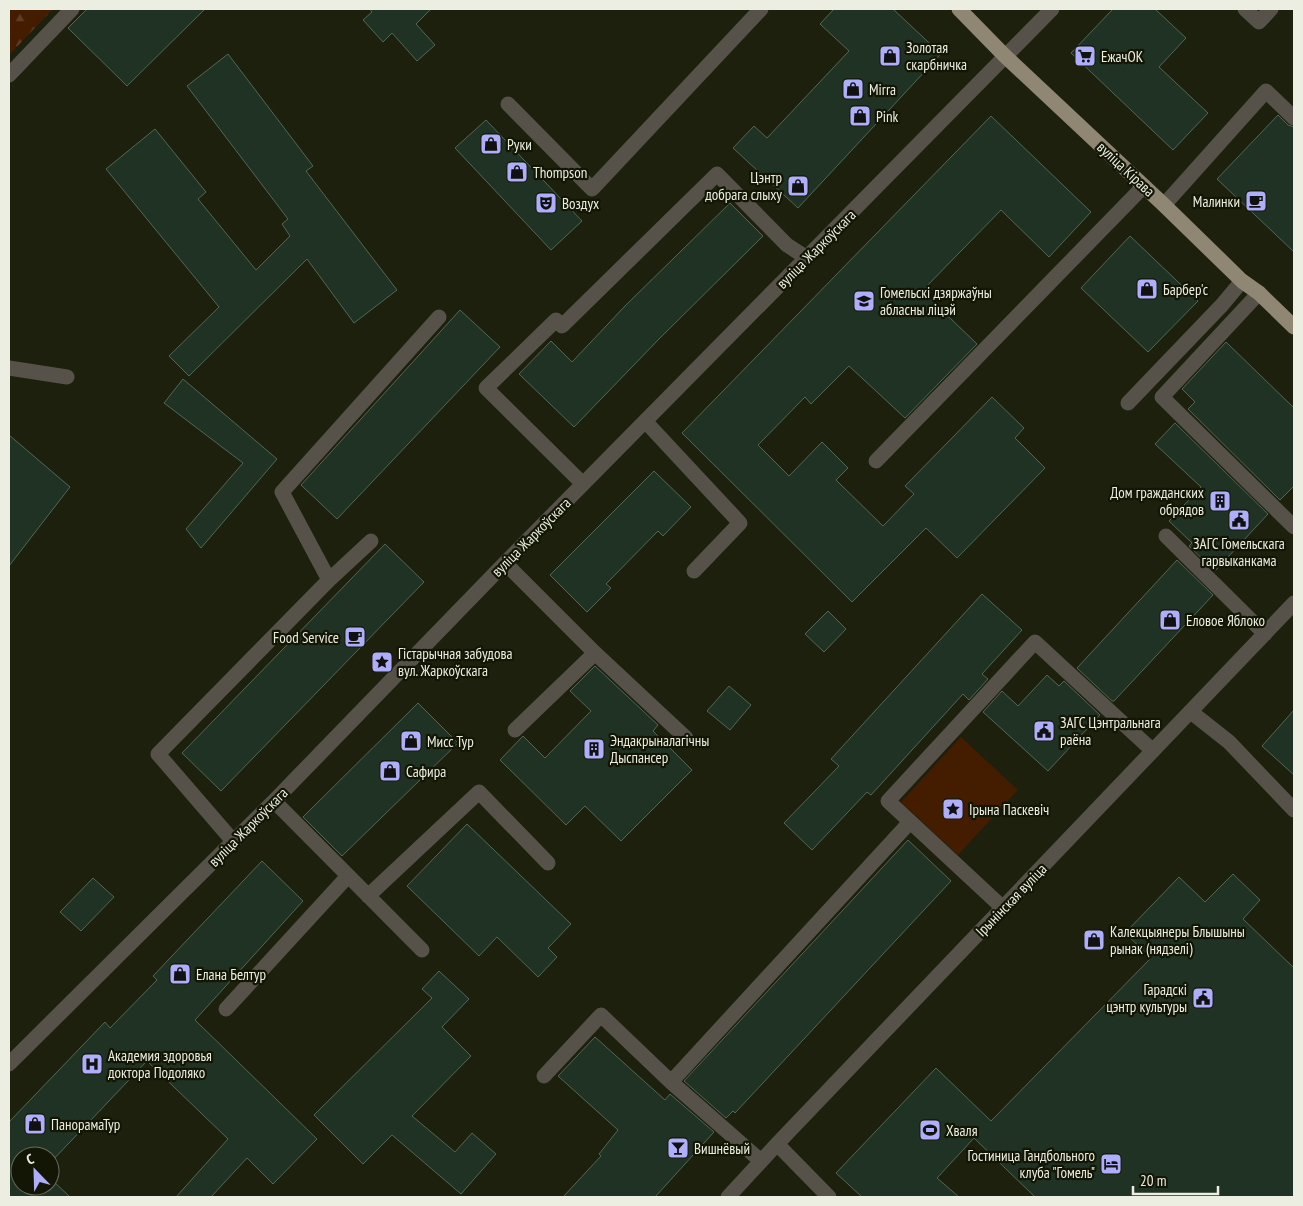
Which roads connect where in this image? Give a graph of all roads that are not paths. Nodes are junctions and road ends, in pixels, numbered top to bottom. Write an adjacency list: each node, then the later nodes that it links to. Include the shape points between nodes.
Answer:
1 (72, 9): 8 (street)
2 (761, 9): 9 (street, via 592,189)
3 (959, 9): 7 (main road, вуліца Кірава)
4 (1052, 9): 7 (street, вуліца Жаркоўскага)
5 (1245, 9): 6 (street, via 1259,22)
6 (1271, 9)
7 (1004, 55): 11 (main road, вуліца Кірава); 13 (street, вуліца Жаркоўскага)
8 (9, 75)
9 (508, 104)
10 (1294, 118): 12 (street, via 1266,91)
11 (1144, 186): 12 (main road, вуліца Кірава); 22 (street)
12 (1164, 205): 14 (main road, вуліца Кірава)
13 (807, 258): 21 (street, вуліца Жаркоўскага); 23 (street, via 787,245 717,174 562,326 556,320 486,388)
14 (1242, 281): 15 (main road, вуліца Кірава); 20 (street)
15 (1259, 292): 17 (main road, вуліца Кірава); 24 (street, via 1162,397)
16 (439, 318): 29 (street, via 282,492)
17 (1294, 327)
18 (9, 368): 19 (street)
19 (67, 376)
20 (1128, 403)
21 (645, 421): 23 (street, вуліца Жаркоўскага); 28 (street, via 740,523)
22 (876, 461)
23 (583, 484): 27 (street, вуліца Жаркоўскага)
24 (1294, 527)
25 (1166, 536): 31 (street)
26 (371, 541): 29 (street)
27 (505, 563): 32 (street); 37 (street, вуліца Жаркоўскага)
28 (694, 572)
29 (329, 580): 40 (street, via 158,754)
30 (1294, 603): 31 (street, Ірынінская вуліца)
31 (1265, 634): 33 (street, Ірынінская вуліца)
32 (595, 653): 34 (street); 35 (street)
33 (1191, 712): 36 (street, Ірынінская вуліца); 38 (street, via 1229,742)
34 (515, 730)
35 (686, 738)
36 (1153, 751): 39 (street, via 1036,642 888,801); 44 (street, Ірынінская вуліца)
37 (274, 801): 40 (street, вуліца Жаркоўскага); 42 (street)
38 (1294, 810)
39 (910, 822): 44 (street); 49 (street)
40 (234, 841): 47 (street, вуліца Жаркоўскага)
41 (548, 863): 43 (street, via 479,792)
42 (348, 876): 43 (street); 46 (street)
43 (368, 896): 45 (street)
44 (1003, 908): 50 (street, Ірынінская вуліца)
45 (422, 950)
46 (226, 1008)
47 (9, 1064)
48 (544, 1076): 49 (street, via 601,1016)
49 (671, 1082): 51 (street)
50 (777, 1144): 51 (street, Ірынінская вуліца); 53 (street)
51 (762, 1161): 52 (street, Ірынінская вуліца)
52 (728, 1197)
53 (829, 1197)

